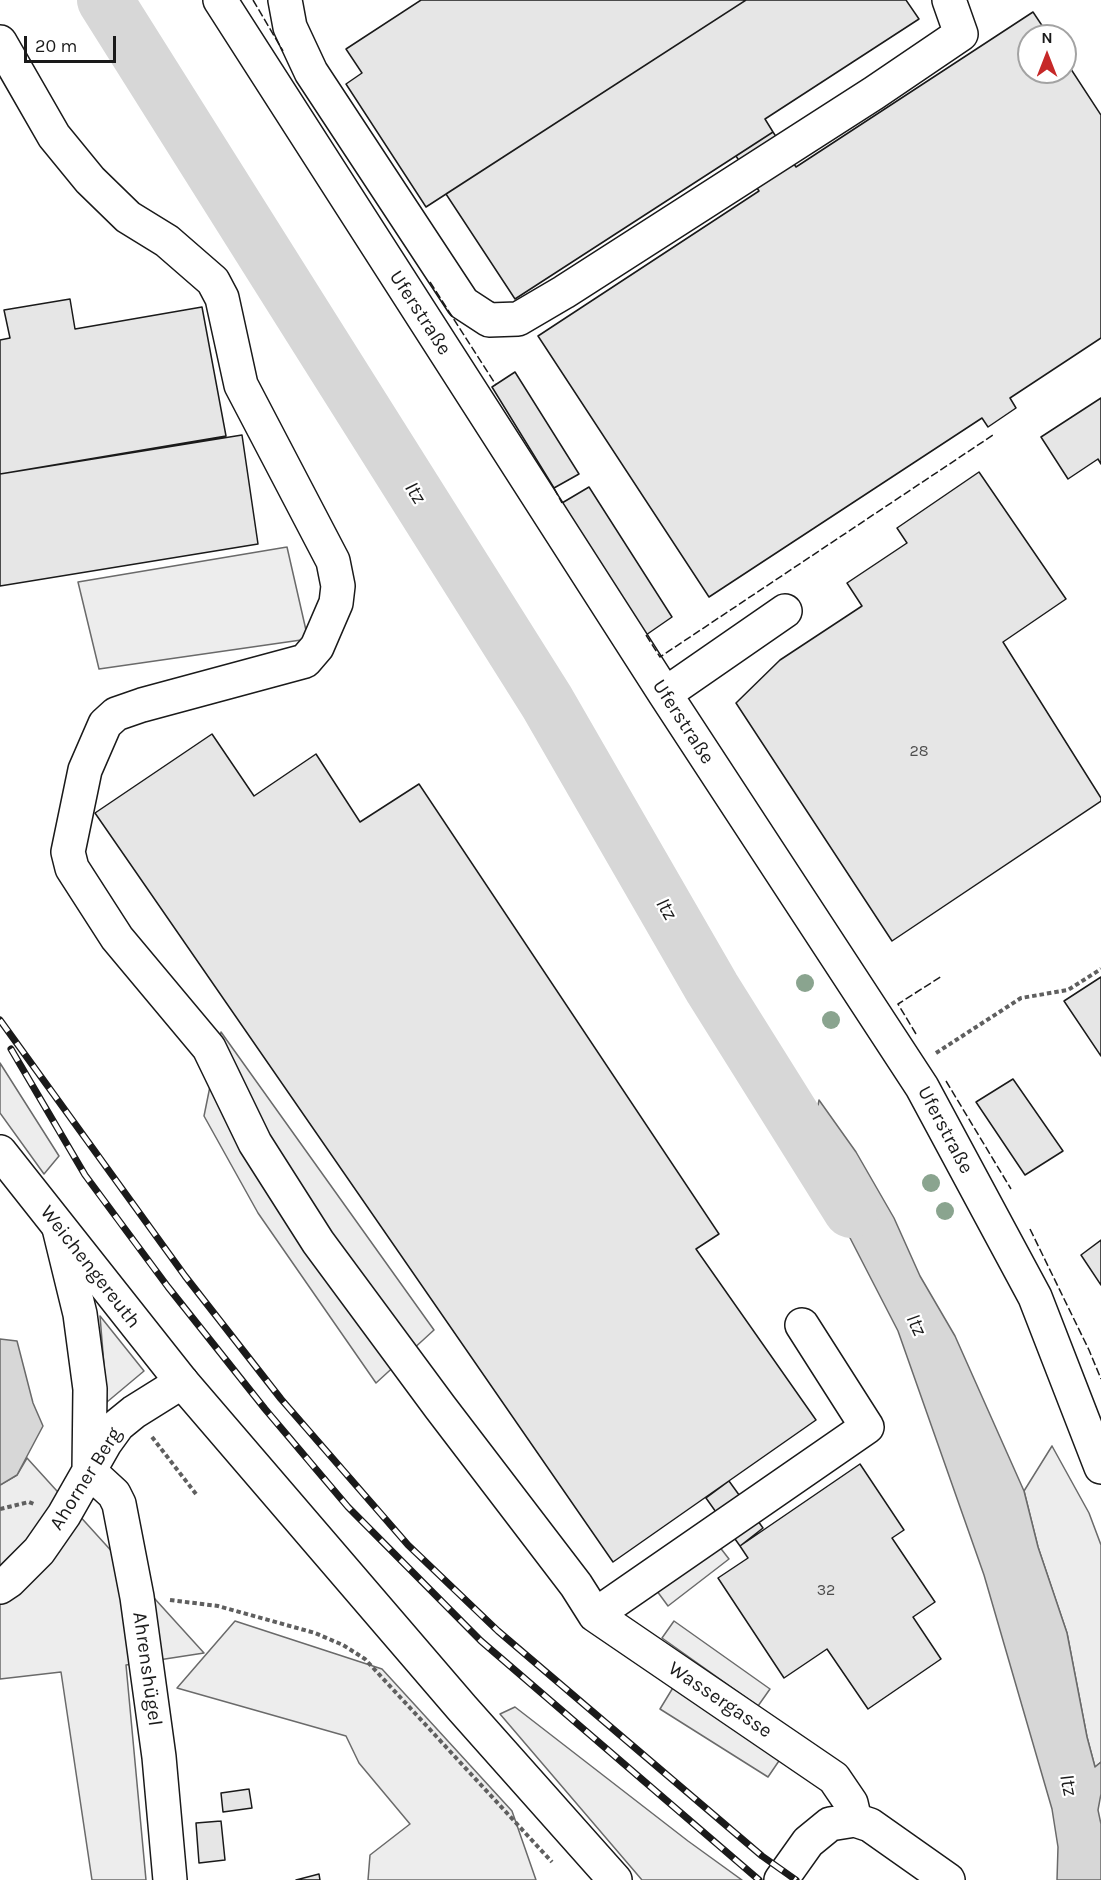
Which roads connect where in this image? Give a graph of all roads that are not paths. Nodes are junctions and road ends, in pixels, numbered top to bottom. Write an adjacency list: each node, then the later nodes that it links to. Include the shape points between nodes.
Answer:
1 (220, 0): 6 (street, Uferstraße)
2 (285, 0): 3 (street, via 290,27 311,72 464,303 489,320 518,319 564,292 961,34)
3 (949, 0)
4 (0, 42): 14 (street, Wassergasse, via 54,136 90,180 128,217 167,241 213,281 222,297 241,385 333,561 338,586 336,603 317,647 305,661 142,705 116,714 105,724 85,770 68,852 72,868 117,938 209,1048 255,1143 318,1242)
5 (785, 610): 6 (street)
6 (664, 694): 11 (street, Uferstraße, via 922,1086 1035,1297)
7 (0, 1152): 8 (street, Weichengereuth)
8 (59, 1228): 10 (street, Weichengereuth); 12 (street, via 80,1314 90,1389)
9 (802, 1326): 14 (street, via 867,1427)
10 (182, 1382): 12 (street, Ahorner Berg, via 134,1412 112,1432); 17 (street, Weichengereuth)
11 (1101, 1467)
12 (89, 1471): 13 (street, Ahorner Berg, via 39,1551); 16 (street, Ahrenshügel, via 114,1494 119,1504 137,1597 159,1756)
13 (0, 1587)
14 (596, 1615): 15 (street, Wassergasse, via 834,1778 851,1803)
15 (855, 1820): 18 (street, via 830,1824 808,1842); 19 (street, via 870,1825)
16 (170, 1880)
17 (615, 1880)
18 (781, 1880)
19 (948, 1880)

